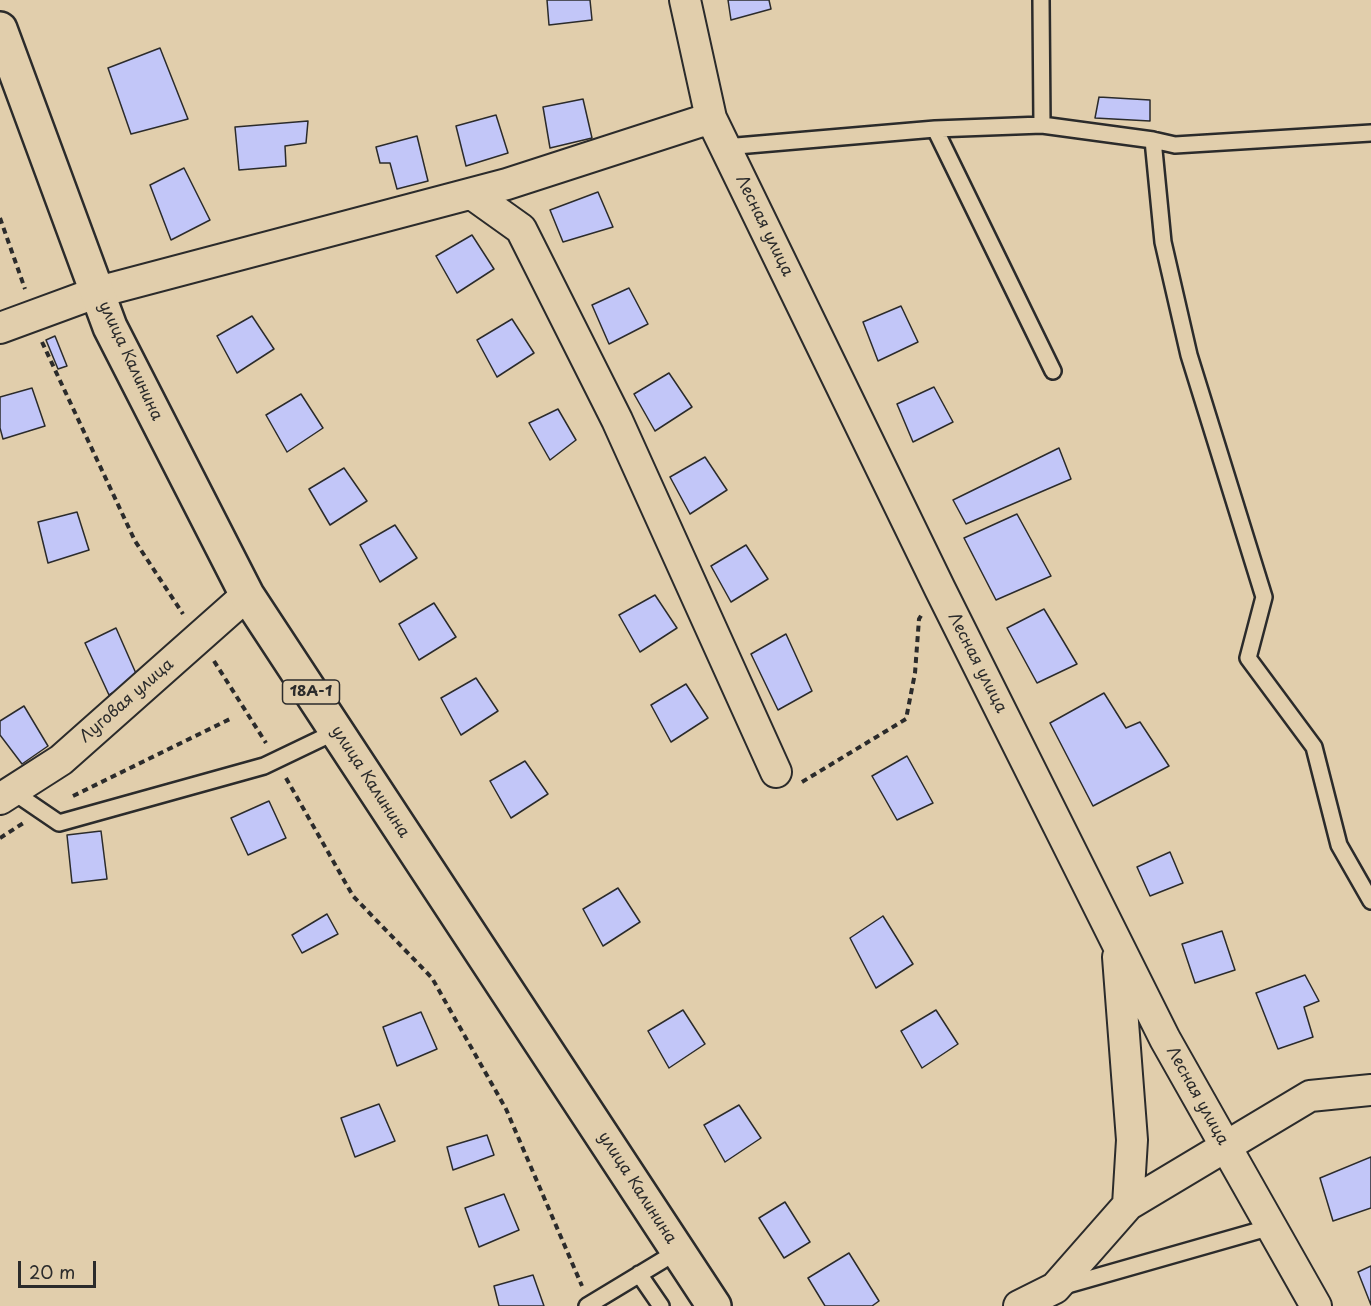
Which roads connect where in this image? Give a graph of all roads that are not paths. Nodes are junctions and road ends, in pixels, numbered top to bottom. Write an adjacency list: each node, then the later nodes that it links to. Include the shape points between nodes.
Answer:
1 (685, 0): 4 (street, Лесная улица)
2 (1041, 0): 5 (lane)
3 (0, 29): 11 (main road, улица Калинина / 18А-1)
4 (711, 118): 9 (street, Лесная улица); 10 (street)
5 (1042, 125): 6 (lane); 8 (lane)
6 (936, 129): 9 (lane); 13 (lane)
7 (1371, 133): 8 (lane, via 1174,145)
8 (1153, 140): 18 (lane, via 1163,242 1189,355 1264,597 1248,658 1314,747 1339,845)
9 (725, 147): 19 (street, Лесная улица)
10 (472, 194): 11 (street); 16 (street, via 521,229 617,420)
11 (98, 292): 12 (street); 14 (main road, улица Калинина / 18А-1, via 111,327)
12 (0, 328)
13 (1053, 371)
14 (247, 595): 15 (main road, улица Калинина / 18А-1); 17 (street, Луговая улица, via 61,760)
15 (337, 731): 17 (lane, via 264,766 59,823); 24 (main road, улица Калинина / 18А-1)
16 (776, 772)
17 (6, 795)
18 (1371, 901)
19 (1117, 941): 21 (street, Лесная улица, via 1165,1039); 22 (street, via 1132,1140)
20 (1371, 1090): 21 (street, via 1310,1096)
21 (1226, 1147): 22 (street); 23 (street, Лесная улица)
22 (1128, 1205): 26 (street)
23 (1271, 1227): 26 (lane); 31 (street, Лесная улица)
24 (678, 1251): 25 (lane); 29 (main road, улица Калинина / 18А-1)
25 (639, 1274): 27 (lane); 28 (lane)
26 (1055, 1288): 30 (street)
27 (587, 1306)
28 (661, 1306)
29 (714, 1306)
30 (1019, 1306)
31 (1316, 1306)

